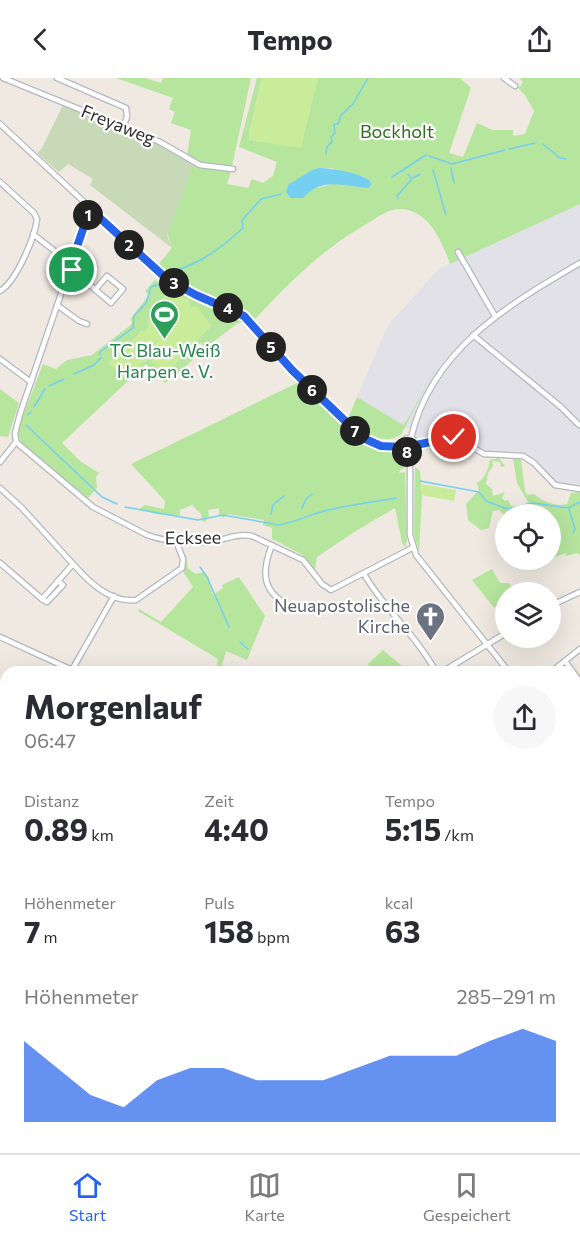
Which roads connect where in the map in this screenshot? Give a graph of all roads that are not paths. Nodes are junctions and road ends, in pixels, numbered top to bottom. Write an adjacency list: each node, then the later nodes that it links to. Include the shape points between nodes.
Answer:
1 (3, 78): 6 (street, Freyaweg)
2 (57, 78): 6 (street, via 126,108)
3 (504, 78): 4 (street)
4 (515, 86)
5 (0, 124): 9 (street)
6 (123, 127): 7 (street, Freyaweg, via 200,165)
7 (233, 169)
8 (0, 182): 10 (street, via 34,213 37,223)
9 (90, 209): 13 (street); 26 (street, via 168,280 244,316 292,370 363,438 381,446)
10 (33, 234): 13 (street); 15 (street, via 17,272)
11 (458, 252): 17 (street)
12 (580, 263): 17 (street)
13 (71, 266): 14 (street); 16 (street)
14 (95, 290): 14 (street, via 111,303 123,289 107,276)
15 (0, 291)
16 (57, 305): 18 (street); 21 (street)
17 (495, 316): 19 (street)
18 (87, 324)
19 (473, 335): 22 (street); 23 (street, via 434,382)
20 (0, 359): 21 (street)
21 (31, 382): 24 (street)
22 (579, 425)
23 (411, 438): 25 (street); 26 (street, via 404,440)
24 (15, 440): 28 (street); 31 (street, Ecksee, via 101,513 147,535)
25 (416, 445): 27 (street); 30 (street, via 454,437 484,454 523,456 555,485)
26 (402, 447): 27 (street)
27 (410, 453): 33 (street)
28 (0, 462)
29 (0, 488): 35 (street)
30 (580, 489)
31 (176, 541): 32 (street, Ecksee, via 212,542 247,534); 38 (street, via 183,559 179,572 139,599)
32 (272, 545): 36 (street, Ecksee, via 303,560 327,589 337,590); 40 (street, via 265,575 276,596)
33 (412, 548): 36 (street, Ecksee); 43 (street)
34 (0, 563): 35 (street, via 42,599)
35 (73, 564): 38 (street, via 91,584)
36 (364, 574): 48 (street)
37 (580, 592): 39 (street)
38 (114, 596): 47 (street)
39 (561, 601)
40 (285, 603)
41 (0, 637): 46 (street)
42 (495, 639): 43 (street)
43 (487, 644): 49 (street); 50 (street)
44 (580, 649): 45 (street)
45 (565, 661): 51 (street); 52 (street)
46 (63, 666)
47 (74, 666)
48 (433, 666)
49 (452, 666)
50 (504, 666)
51 (559, 666)
52 (569, 666)

